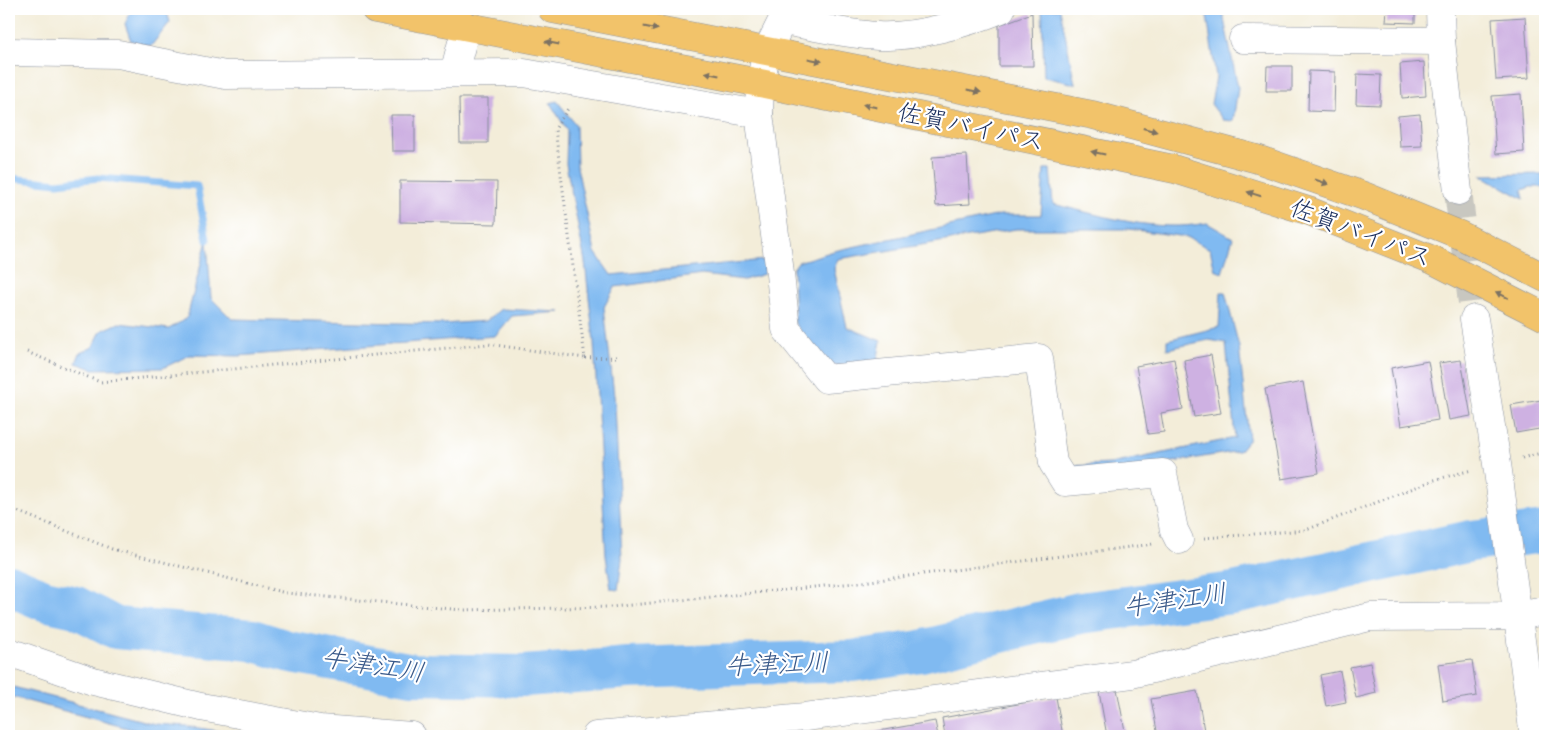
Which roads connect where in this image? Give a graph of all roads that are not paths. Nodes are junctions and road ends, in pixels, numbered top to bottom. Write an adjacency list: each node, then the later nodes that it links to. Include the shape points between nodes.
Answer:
1 (375, 9): 5 (highway, 佐賀バイパス)
2 (552, 9): 8 (highway, 佐賀バイパス, one-way to 8)
3 (1001, 9): 8 (street, via 974,20 924,31 879,36 782,21)
4 (1440, 9): 7 (street)
5 (466, 27): 10 (street); 11 (highway, 佐賀バイパス, one-way to 5)
6 (1243, 39): 7 (street)
7 (1441, 41): 13 (street)
8 (767, 51): 11 (street); 14 (highway, 佐賀バイパス, one-way to 14, via 1093,115 1257,159 1425,221)
9 (9, 52): 10 (street, via 118,54 225,75)
10 (454, 74): 12 (street, via 524,73)
11 (760, 83): 12 (street); 15 (highway, 佐賀バイパス, one-way to 11, via 1424,257 1309,211 1174,168)
12 (759, 114): 17 (street, via 786,329 826,379 1039,358 1053,463 1065,482 1163,473 1174,530)
13 (1458, 191)
14 (1545, 278)
15 (1545, 317)
16 (1474, 319): 18 (street)
17 (1179, 540)
18 (1516, 607): 19 (street); 23 (street, via 1370,617 1132,674 805,717); 24 (street)
19 (1545, 611)
20 (9, 652): 21 (street, via 93,681)
21 (320, 733): 22 (street)
22 (412, 736)
23 (596, 736)
24 (1534, 736)

